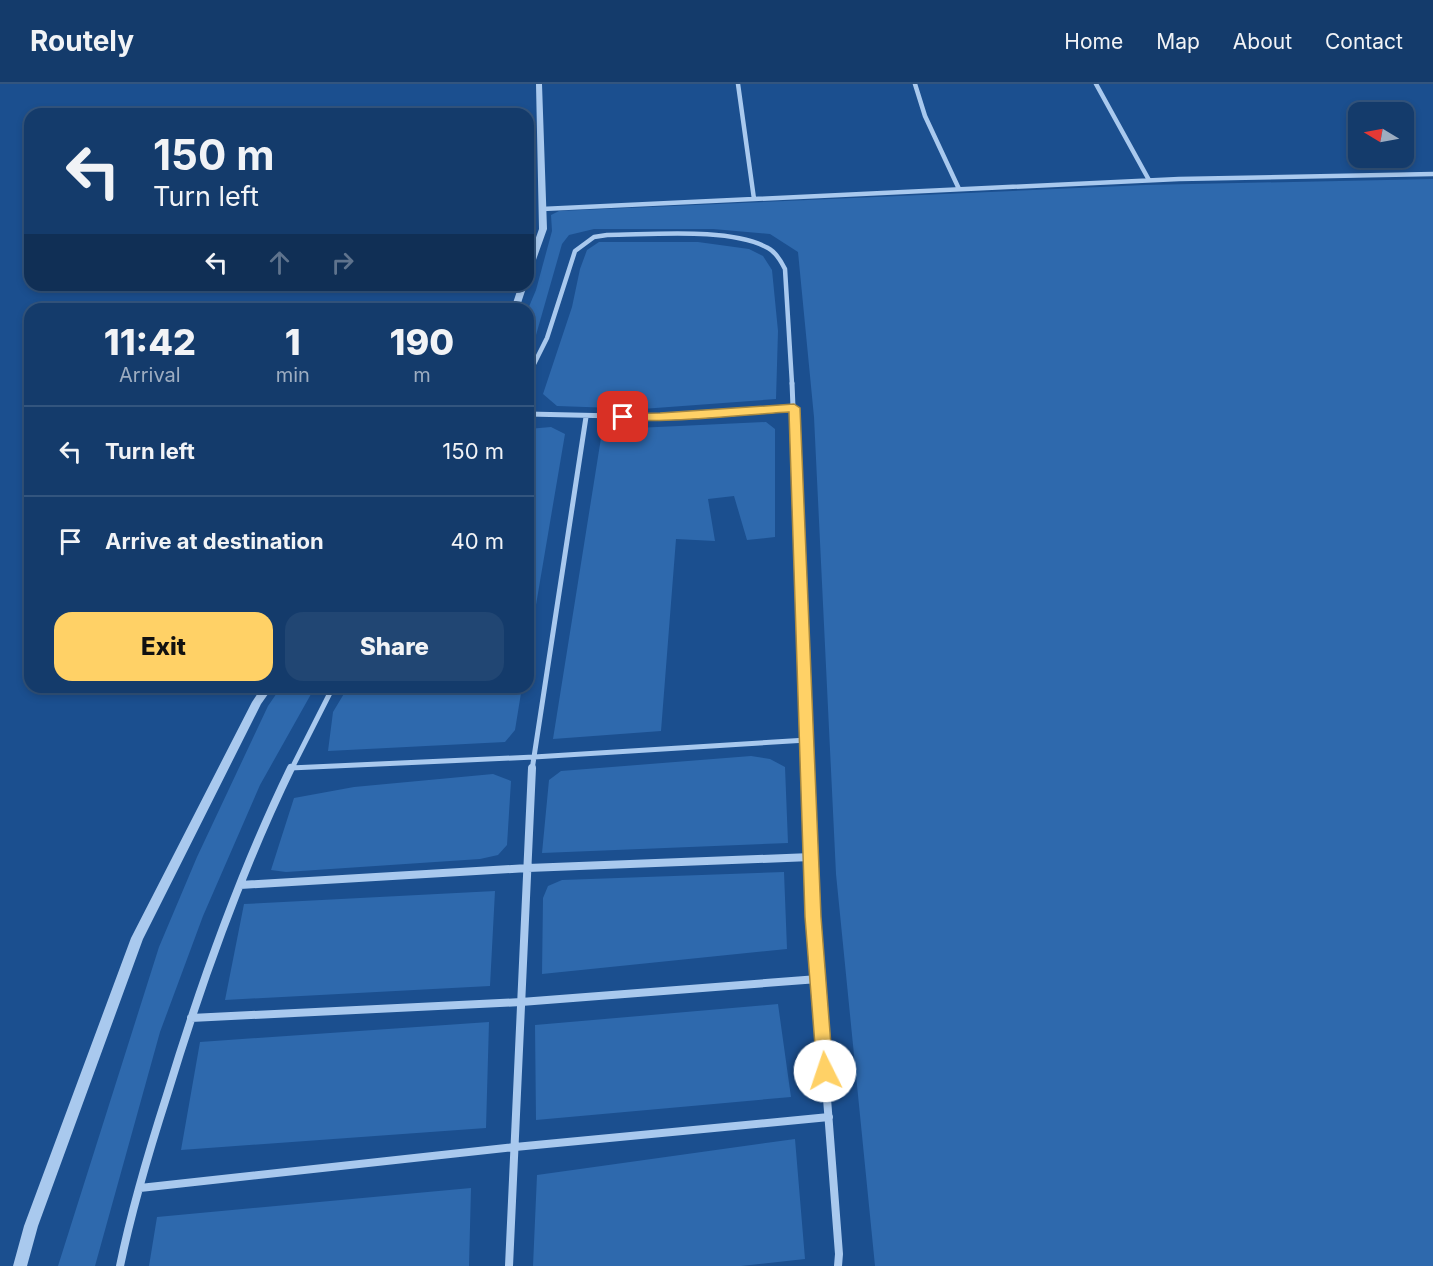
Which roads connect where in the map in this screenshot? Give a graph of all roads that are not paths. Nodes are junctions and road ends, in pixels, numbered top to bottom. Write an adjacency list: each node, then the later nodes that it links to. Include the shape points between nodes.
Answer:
1 (539, 84): 9 (street)
2 (738, 84): 8 (street)
3 (915, 84): 7 (street)
4 (1096, 84): 6 (street)
5 (1433, 174): 6 (street)
6 (1149, 180): 7 (street)
7 (960, 189): 8 (street)
8 (754, 199): 9 (street)
9 (542, 209): 10 (street, via 543,229)
10 (534, 254)
11 (534, 364): 12 (street, via 547,338 571,260 583,243 607,235 725,236 766,246 779,256 785,269)
12 (794, 408): 14 (street, via 660,417); 17 (street)
13 (534, 414): 14 (street)
14 (586, 417): 18 (street)
15 (264, 693): 29 (street, via 137,938 31,1226)
16 (330, 693): 19 (street)
17 (807, 740): 18 (street); 20 (street)
18 (534, 757): 19 (street); 21 (street)
19 (290, 768): 22 (street)
20 (811, 856): 21 (street); 23 (street)
21 (528, 868): 22 (street); 24 (street)
22 (240, 885): 25 (street)
23 (818, 979): 24 (street); 26 (street)
24 (521, 1002): 25 (street); 27 (street)
25 (191, 1018): 28 (street)
26 (829, 1117): 27 (street); 32 (street)
27 (515, 1147): 28 (street); 31 (street)
28 (140, 1188): 30 (street)
29 (20, 1266)
30 (120, 1266)
31 (509, 1266)
32 (838, 1266)

